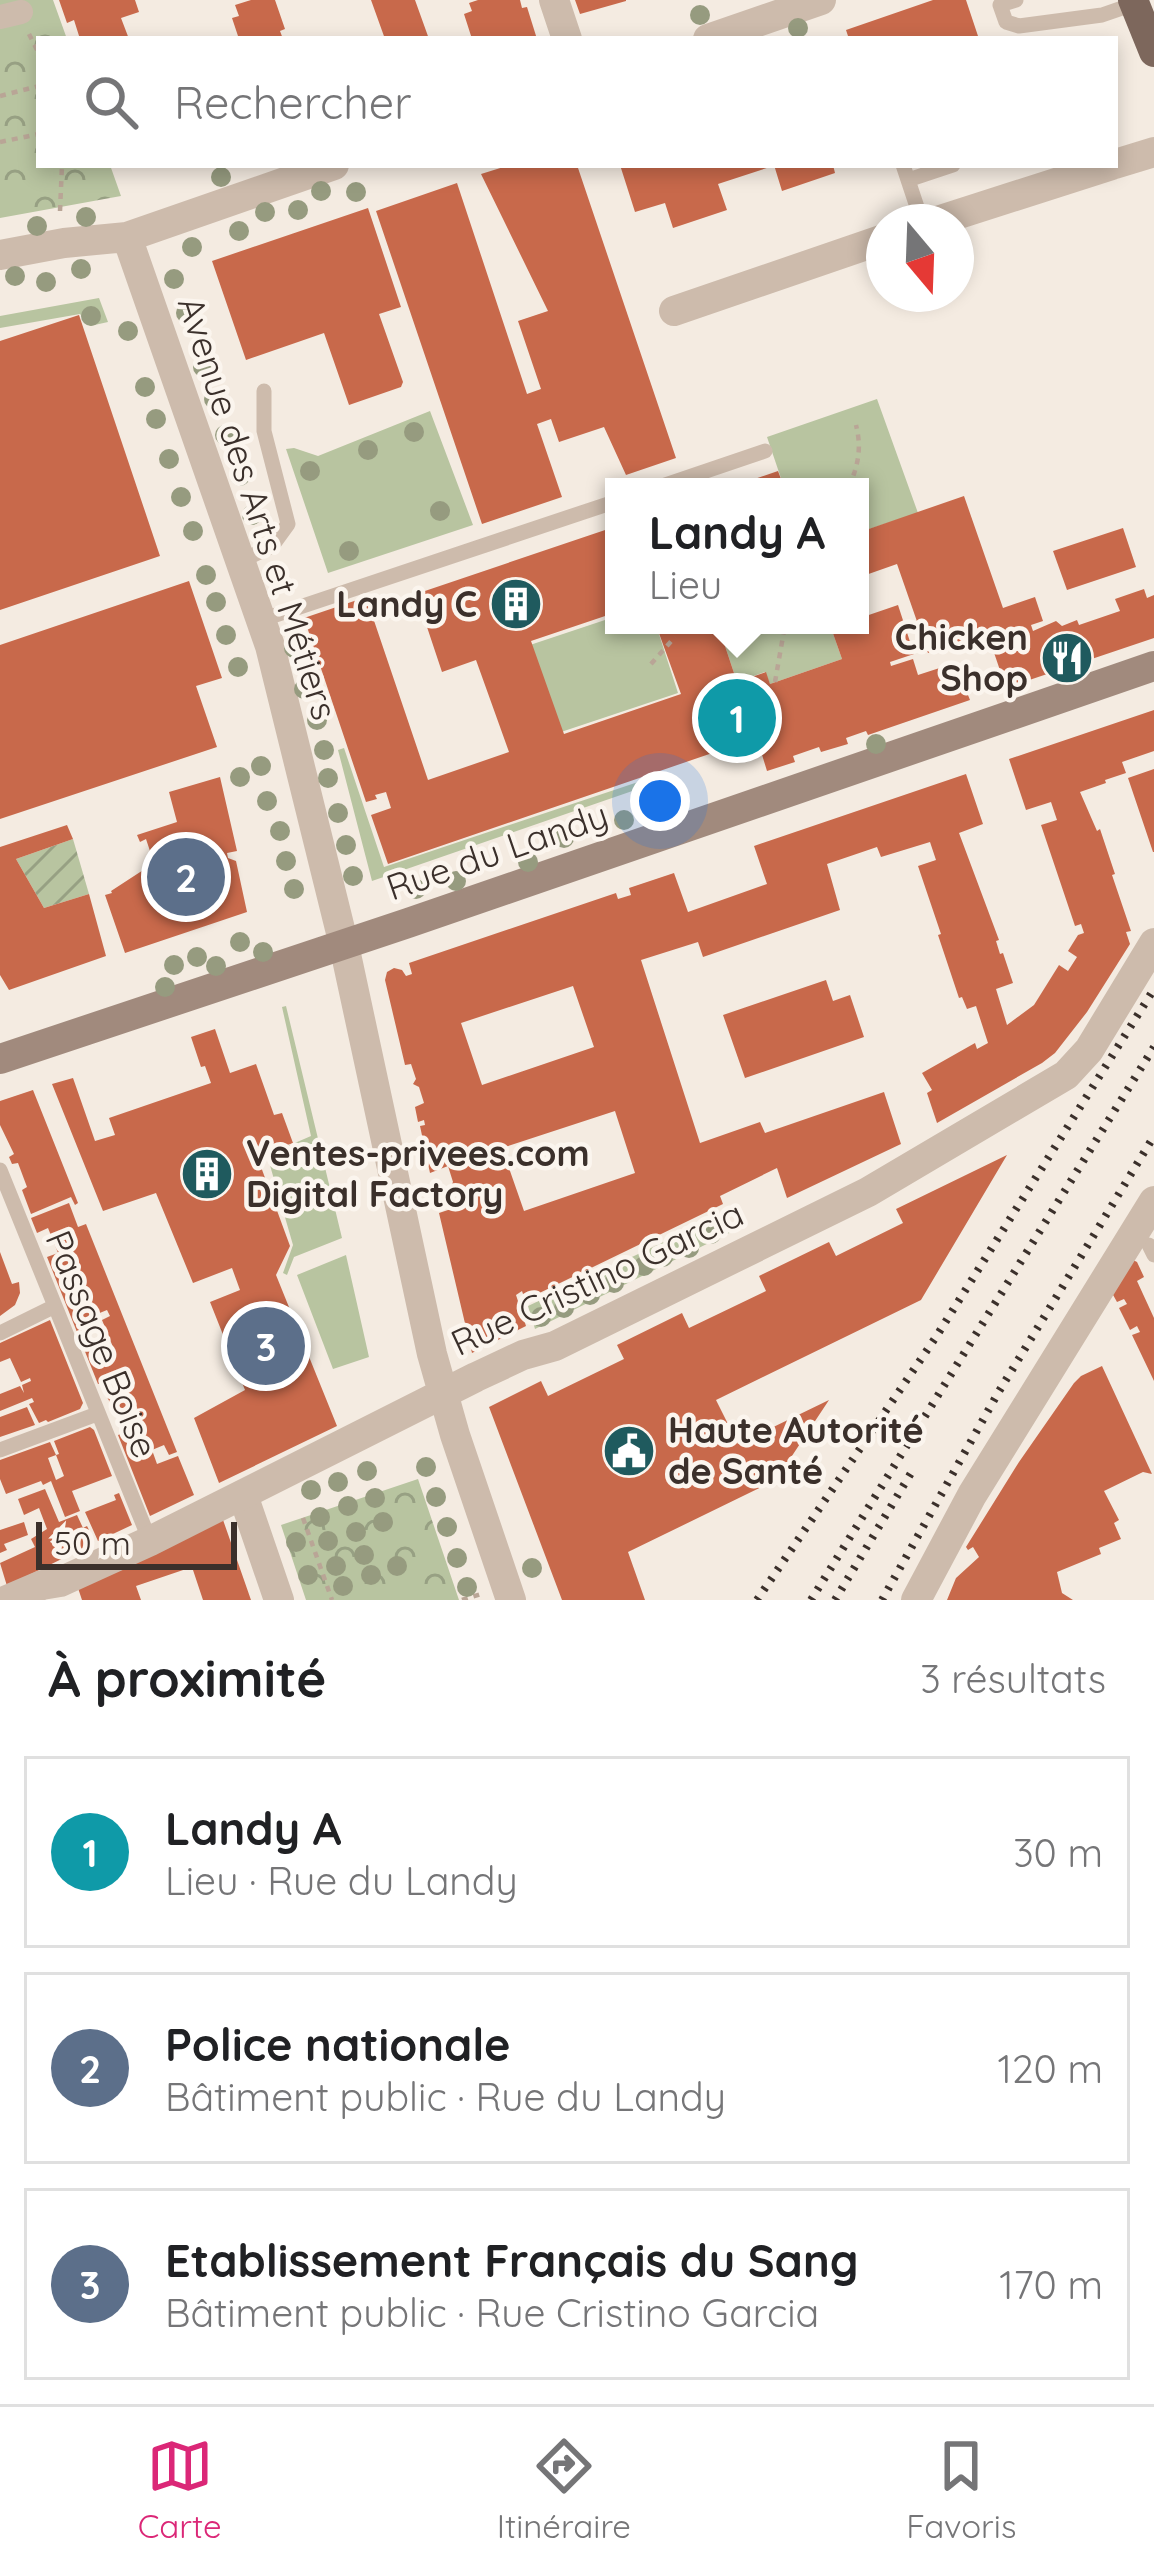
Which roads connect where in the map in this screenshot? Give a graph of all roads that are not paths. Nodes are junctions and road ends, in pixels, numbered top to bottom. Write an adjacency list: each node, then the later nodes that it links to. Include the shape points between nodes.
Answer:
1 (554, 0): 5 (street)
2 (821, 0): 6 (street)
3 (1016, 0): 4 (lane, via 1000,5 1006,22 1018,26 1102,15)
4 (1134, 2): 7 (main road)
5 (566, 36)
6 (717, 36)
7 (1154, 52)
8 (1154, 152): 9 (street)
9 (1118, 163)
10 (325, 168): 16 (street)
11 (935, 168): 13 (lane)
12 (1104, 168): 15 (street)
13 (905, 173): 14 (lane)
14 (916, 204)
15 (974, 209)
16 (127, 237): 18 (street); 24 (street, Avenue des Arts et Métiers)
17 (866, 245): 19 (street)
18 (0, 255)
19 (674, 310)
20 (264, 391): 24 (lane, via 264,431 288,524 272,546)
21 (765, 452): 22 (lane)
22 (686, 478)
23 (605, 505): 25 (lane)
24 (241, 561): 25 (street, Avenue des Arts et Métiers)
25 (261, 620): 28 (street, Avenue des Arts et Métiers)
26 (1154, 667): 28 (main road, Rue du Landy)
27 (1154, 943): 34 (street, Rue Cristino Garcia, via 1066,1075 868,1192)
28 (344, 945): 29 (main road, Rue du Landy); 34 (street, Avenue des Arts et Métiers)
29 (0, 1058)
30 (0, 1170): 32 (lane, Passage Boise)
31 (1154, 1201): 43 (street)
32 (53, 1307): 33 (lane); 35 (lane, Passage Boise)
33 (0, 1333)
34 (442, 1394): 37 (street, Rue Cristino Garcia); 40 (street, Avenue des Arts et Métiers)
35 (97, 1414): 36 (lane); 38 (lane, Passage Boise)
36 (0, 1450)
37 (243, 1496): 38 (street, Rue Cristino Garcia); 42 (street)
38 (150, 1541): 39 (street, Rue Cristino Garcia)
39 (63, 1591): 41 (street, Rue Cristino Garcia, via 42,1585)
40 (496, 1597)
41 (7, 1600)
42 (279, 1600)
43 (916, 1600)

